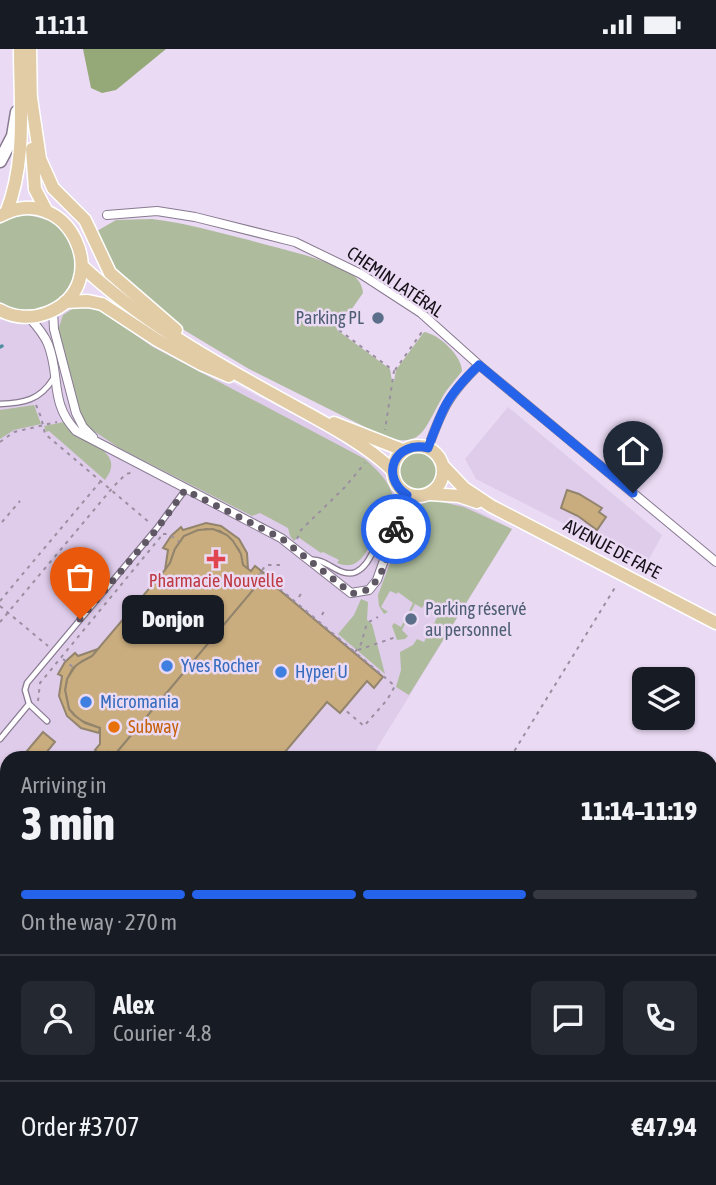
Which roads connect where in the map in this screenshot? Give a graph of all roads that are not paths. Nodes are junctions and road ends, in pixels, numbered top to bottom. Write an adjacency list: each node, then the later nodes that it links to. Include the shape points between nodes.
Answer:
1 (20, 49): 3 (main road)
2 (30, 49): 3 (main road)
3 (26, 95): 4 (main road); 5 (main road, via 33,178); 6 (main road, via 14,193); 15 (main road, via 46,176 85,220 110,273)
4 (0, 161)
5 (47, 212): 6 (main road, via 26,208); 8 (main road, via 74,233)
6 (3, 215)
7 (107, 215): 16 (street, CHEMIN LATÉRAL, via 157,211 295,242 361,274 429,321)
8 (82, 266): 9 (main road, via 77,285); 15 (main road, via 160,328)
9 (65, 302): 11 (main road); 18 (main road, via 102,304 201,365)
10 (0, 310): 12 (main road)
11 (54, 311): 13 (main road); 21 (street, via 54,329 79,421)
12 (15, 316): 13 (main road); 14 (main road)
13 (29, 317): 17 (street, via 47,343)
14 (0, 321)
15 (206, 355): 18 (main road)
16 (479, 365): 22 (street, via 443,407); 32 (street, CHEMIN LATÉRAL)
17 (53, 379): 19 (lane, via 33,399); 21 (street, via 68,423)
18 (275, 396): 20 (main road)
19 (0, 404)
20 (299, 408): 23 (main road); 25 (main road)
21 (107, 448): 26 (street)
22 (428, 448): 23 (main road); 24 (main road)
23 (403, 450): 25 (main road)
24 (443, 466): 27 (main road, via 441,482); 29 (main road, AVENUE DE FAFE)
25 (392, 470): 28 (main road, via 396,485)
26 (185, 490): 31 (street, via 281,538); 34 (lane, via 27,683)
27 (430, 493): 28 (main road); 29 (main road, AVENUE DE FAFE)
28 (407, 495): 30 (street)
29 (491, 506): 33 (main road, AVENUE DE FAFE)
30 (394, 533): 31 (lane, via 383,537 364,567 353,573 317,559); 31 (street, via 369,590 351,593)
31 (308, 561)
32 (716, 562)
33 (716, 624)
34 (31, 706): 35 (lane); 36 (lane)
35 (47, 721)
36 (0, 739)

